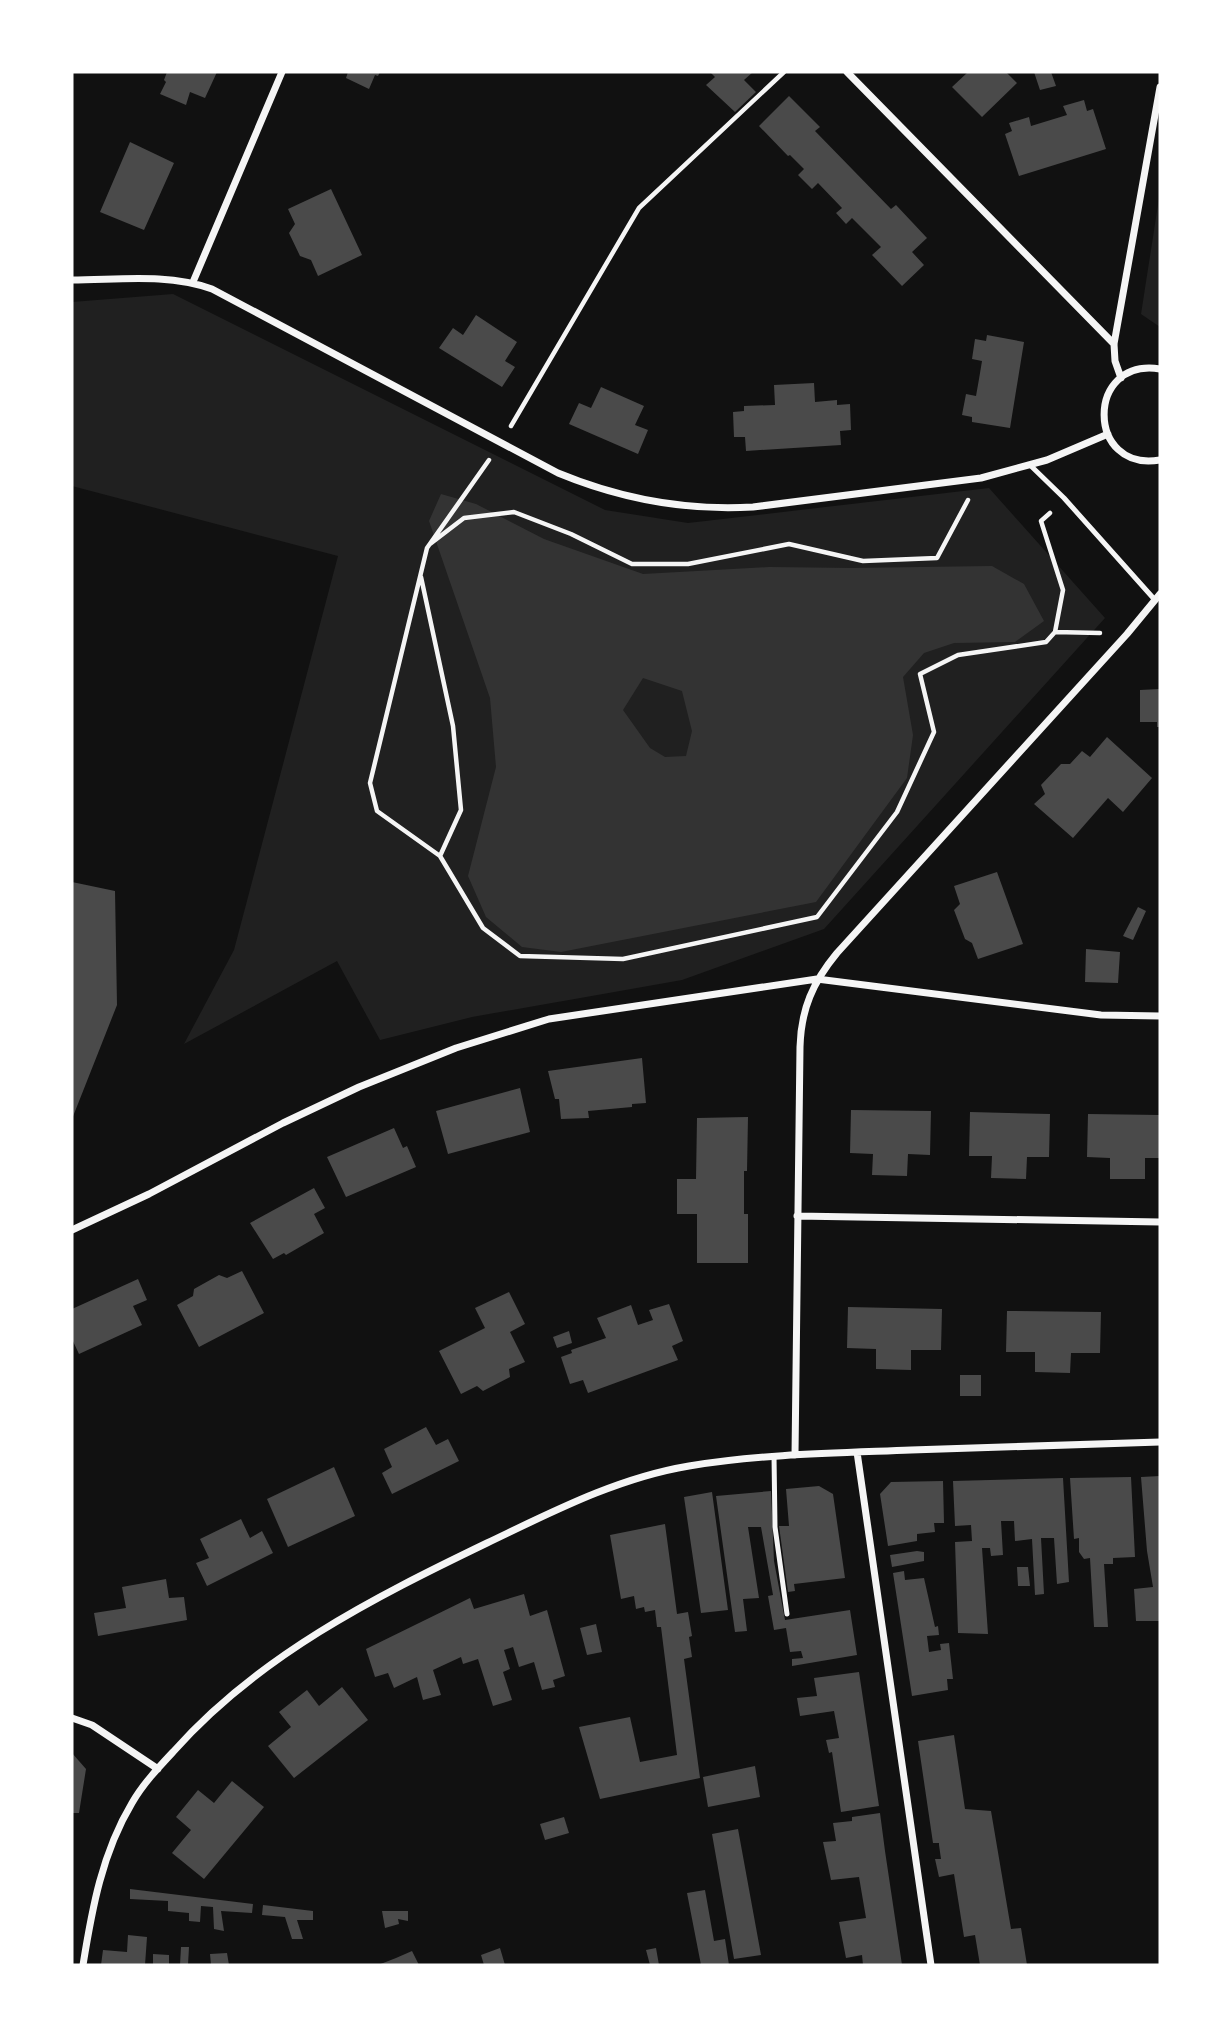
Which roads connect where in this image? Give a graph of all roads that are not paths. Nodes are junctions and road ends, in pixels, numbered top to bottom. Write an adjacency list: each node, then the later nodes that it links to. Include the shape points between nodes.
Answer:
1 (282, 72): 5 (street)
2 (847, 72): 6 (street)
3 (1160, 87): 6 (street)
4 (72, 280): 5 (street)
5 (193, 282): 11 (street, via 232,298 500,444 608,492 693,507 753,508 981,478)
6 (1114, 344): 8 (street)
7 (1160, 369): 8 (street, via 1140,369)
8 (1121, 378): 9 (street, via 1106,400 1103,414)
9 (1108, 434): 10 (street, via 1131,457); 11 (street)
10 (1160, 460)
11 (1031, 466): 12 (lane)
12 (1158, 597): 13 (street)
13 (817, 979): 14 (street, via 1101,1015); 15 (street, via 800,1030); 17 (street, via 578,1013 515,1027 330,1100)
14 (1160, 1016)
15 (797, 1216): 16 (street); 20 (street)
16 (1160, 1222)
17 (72, 1230)
18 (1160, 1442): 19 (street)
19 (857, 1452): 20 (street); 26 (street)
20 (795, 1455): 21 (street)
21 (774, 1456): 22 (lane, via 775,1527); 24 (street, via 687,1466 637,1478 558,1508 443,1565 316,1633 267,1665 222,1702)
22 (787, 1614)
23 (72, 1718): 24 (street, via 92,1725)
24 (158, 1769): 25 (street, via 132,1804 109,1851)
25 (83, 1965)
26 (931, 1965)

